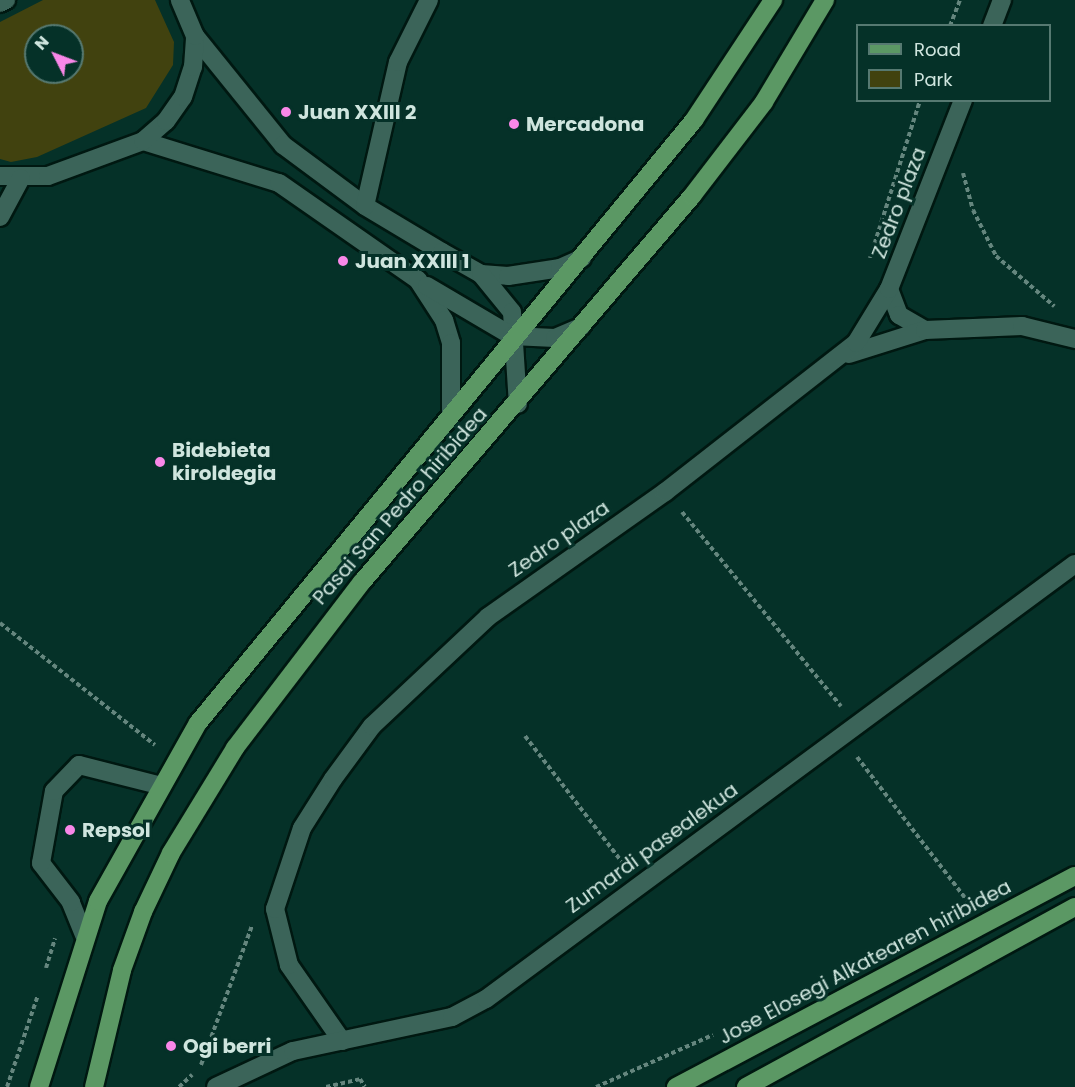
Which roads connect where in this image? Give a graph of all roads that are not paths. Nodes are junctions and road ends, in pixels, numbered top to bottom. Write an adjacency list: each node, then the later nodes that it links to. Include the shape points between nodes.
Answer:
1 (6, 0): 7 (street)
2 (180, 0): 9 (street)
3 (429, 0): 14 (street, via 398,62)
4 (773, 0): 16 (main road, Pasai San Pedro hiribidea, via 694,120)
5 (825, 0): 20 (main road, Pasai San Pedro hiribidea, via 764,102)
6 (1002, 0): 8 (street)
7 (0, 3)
8 (993, 24)
9 (195, 36): 11 (street, via 183,97); 14 (street, via 261,124 312,170)
10 (962, 102): 19 (street, Zedro plaza)
11 (143, 141): 13 (street, via 48,176); 18 (street, via 279,183)
12 (0, 176): 13 (street)
13 (21, 178): 15 (street)
14 (365, 206): 17 (street)
15 (0, 217)
16 (584, 257): 17 (street, via 534,274); 22 (main road, Pasai San Pedro hiribidea)
17 (482, 274): 22 (street, via 506,300)
18 (418, 280): 22 (street); 26 (street, via 444,320 451,343 455,381)
19 (890, 288): 21 (street, via 899,315); 24 (street, Zedro plaza, via 869,325)
20 (583, 326): 22 (street, via 555,338); 25 (main road, Pasai San Pedro hiribidea)
21 (924, 330): 23 (street, via 1022,326); 24 (street, via 882,339)
22 (517, 337): 25 (street); 26 (main road, Pasai San Pedro hiribidea)
23 (1075, 339)
24 (840, 358): 32 (street, Zedro plaza, via 665,492 488,618 372,726 302,828 274,909 279,940 304,992)
25 (518, 404): 34 (main road, Pasai San Pedro hiribidea, via 354,591 200,802 143,912 122,970)
26 (451, 414): 28 (main road, Pasai San Pedro hiribidea, via 234,674)
27 (1075, 564): 32 (street, Zumardi pasealekua, via 486,999 452,1017)
28 (158, 785): 31 (main road, Pasai San Pedro hiribidea); 31 (street, via 79,765 54,791 41,863 70,902)
29 (1075, 876): 36 (main road, Jose Elosegi Alkatearen hiribidea)
30 (1075, 907): 37 (main road)
31 (84, 935): 33 (main road, Pasai San Pedro hiribidea)
32 (342, 1041): 35 (street, Zumardi pasealekua, via 293,1051)
33 (39, 1087)
34 (94, 1087)
35 (216, 1087)
36 (676, 1087)
37 (746, 1087)

